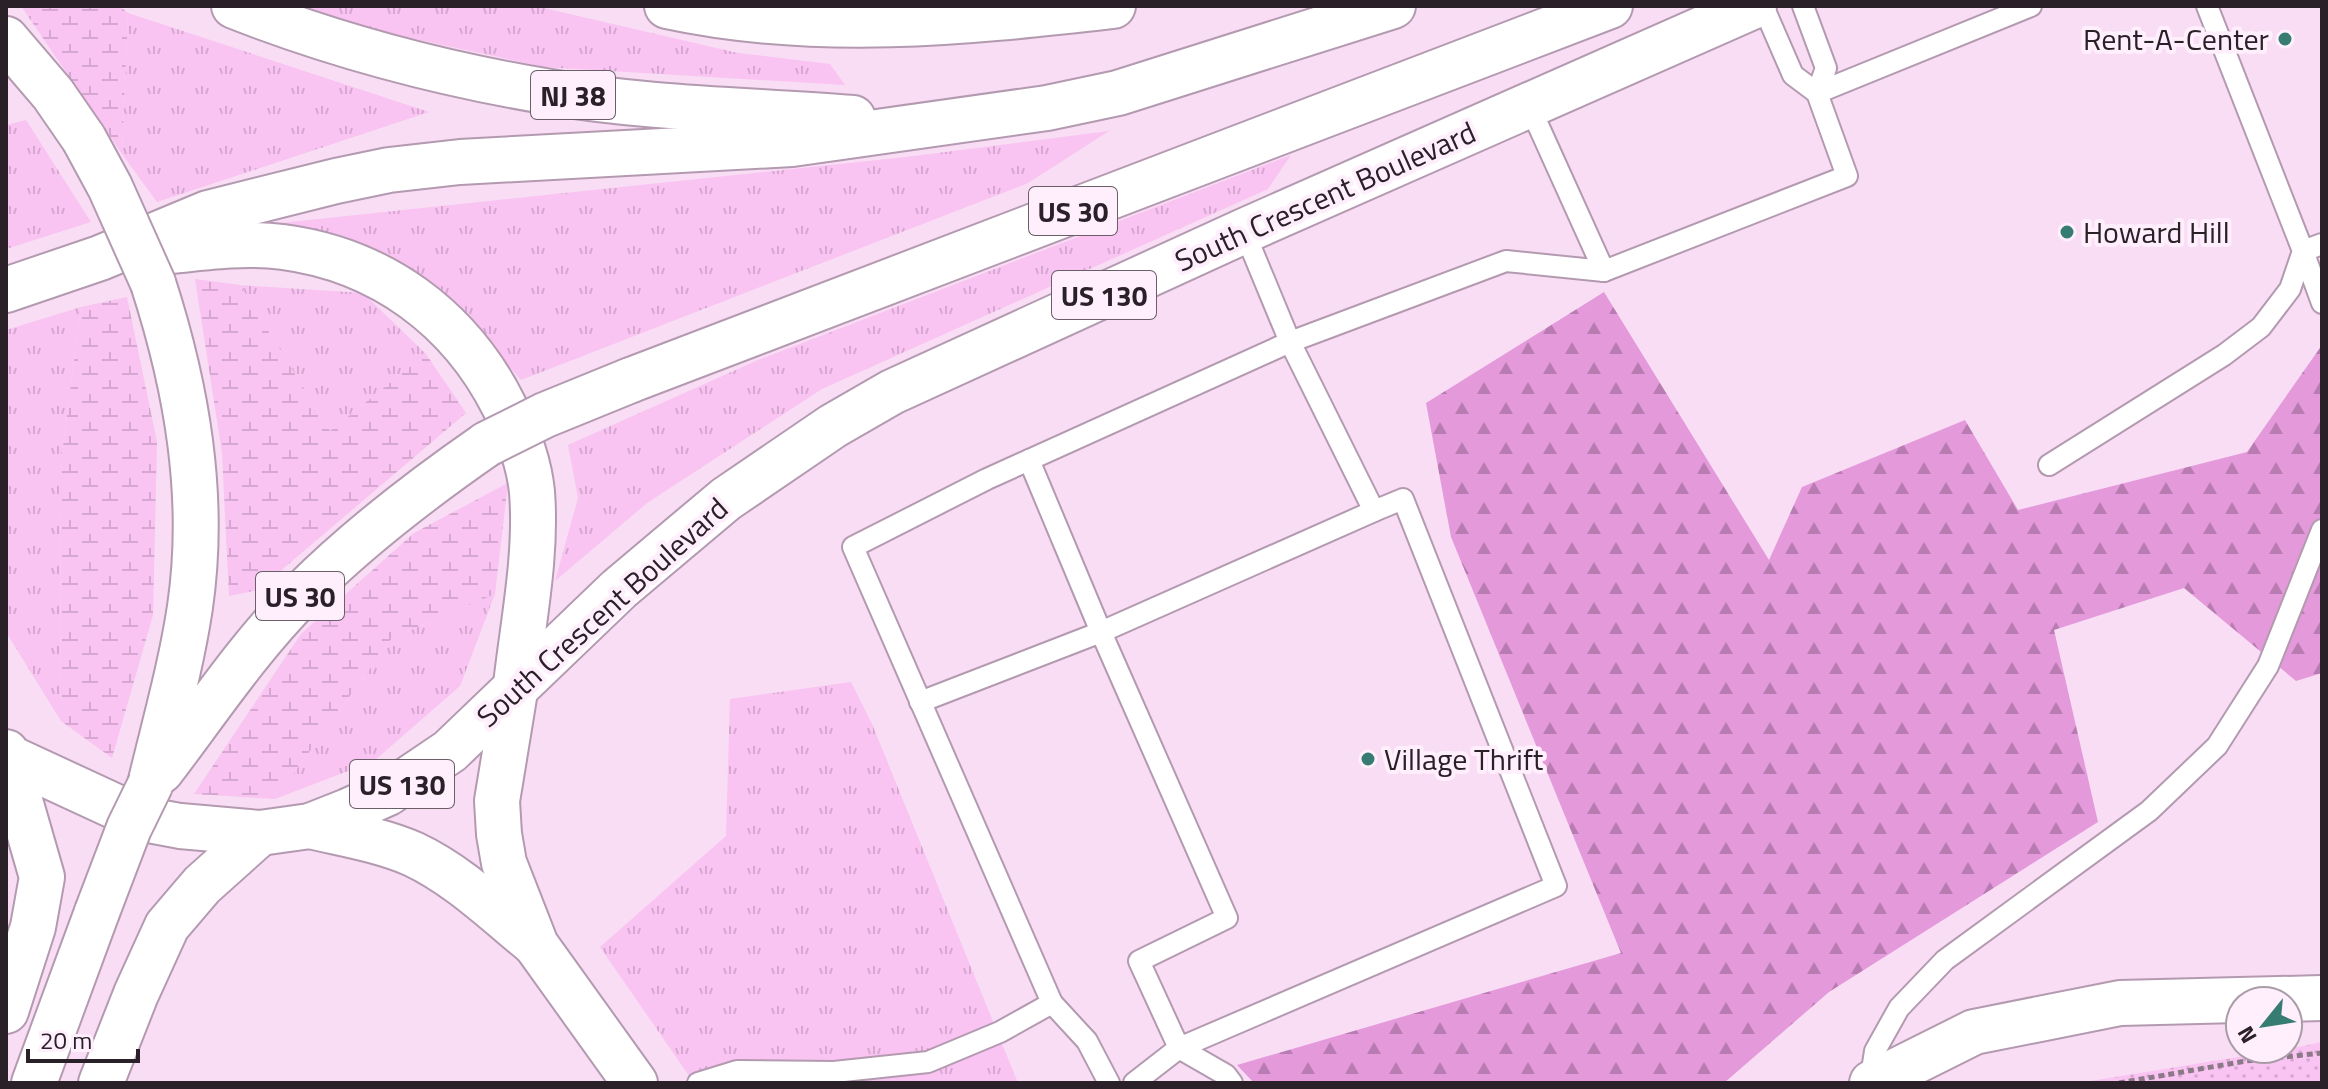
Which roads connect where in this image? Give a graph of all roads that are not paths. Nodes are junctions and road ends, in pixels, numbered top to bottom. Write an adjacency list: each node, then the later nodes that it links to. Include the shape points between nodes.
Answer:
1 (234, 6): 14 (main road, NJ 38, via 389,58 551,92)
2 (667, 6): 3 (main road, via 727,16 892,25)
3 (1113, 6)
4 (1393, 6): 14 (main road, via 1118,93)
5 (1610, 6): 30 (main road, US 30, bridge, via 631,380 487,444 340,558 301,595)
6 (1754, 6): 13 (main road, South Crescent Boulevard / US 130)
7 (1763, 6): 12 (lane, via 1793,75)
8 (1803, 6): 12 (lane, via 1826,68)
9 (2031, 6): 12 (lane)
10 (2207, 6): 16 (lane)
11 (6, 39): 30 (main road, bridge, via 53,94 110,187 153,283 180,377 191,434 190,604)
12 (1817, 93): 18 (lane, via 1847,176)
13 (1529, 105): 15 (main road, South Crescent Boulevard / US 130); 18 (lane)
14 (923, 124): 17 (main road, via 792,144 389,170 208,213)
15 (1244, 231): 21 (lane); 27 (main road, South Crescent Boulevard / US 130, via 952,363 833,426 674,541)
16 (2312, 248): 20 (lane); 23 (lane, via 2261,327)
17 (100, 258): 19 (main road); 27 (main road, via 247,245 311,252 380,276 457,336 478,361 510,418 532,489 534,525)
18 (1604, 271): 21 (lane, via 1506,261)
19 (6, 290)
20 (2322, 303)
21 (1290, 342): 22 (lane); 24 (lane)
22 (1029, 460): 26 (lane); 28 (lane, via 853,547)
23 (2049, 465)
24 (1374, 511): 26 (lane); 37 (lane, via 1403,499 1556,886)
25 (2322, 530): 45 (lane, via 2268,666 2217,746 2149,811 1945,960 1899,1008 1875,1051)
26 (1101, 632): 28 (lane); 37 (lane, via 1227,918 1139,961)
27 (516, 685): 31 (main road, South Crescent Boulevard / US 130, via 450,751 417,774 388,793); 33 (main road, via 497,801 499,834 504,863)
28 (920, 702): 35 (lane)
29 (7, 755): 32 (main road, South Crescent Boulevard / US 130, via 148,820); 36 (main road, via 42,877 33,927)
30 (150, 785): 38 (main road, US 30, bridge)
31 (310, 826): 32 (main road, South Crescent Boulevard / US 130); 33 (main road, via 413,854 462,885)
32 (260, 833): 39 (main road, via 202,885 167,926)
33 (536, 945): 40 (main road)
34 (2322, 998): 45 (main road, via 2120,1003 1974,1032)
35 (1052, 1003): 41 (lane, via 928,1062 834,1072 737,1071); 42 (lane, via 1087,1041)
36 (6, 1011)
37 (1179, 1048): 43 (lane); 44 (lane)
38 (34, 1083)
39 (101, 1083)
40 (635, 1083)
41 (698, 1083)
42 (1109, 1083)
43 (1134, 1083)
44 (1232, 1083)
45 (1871, 1083)

